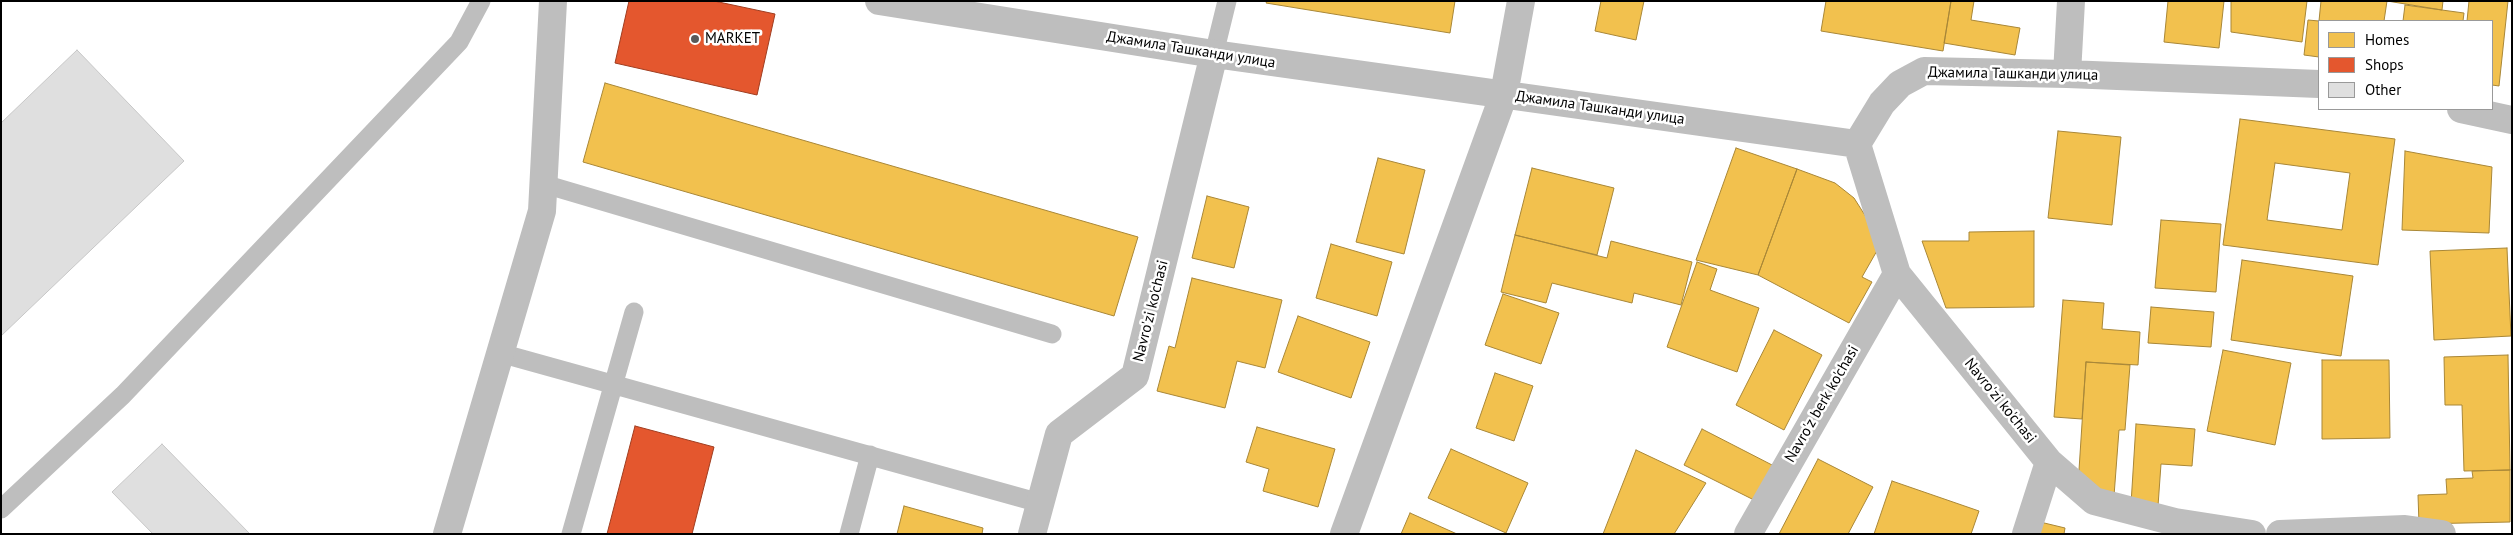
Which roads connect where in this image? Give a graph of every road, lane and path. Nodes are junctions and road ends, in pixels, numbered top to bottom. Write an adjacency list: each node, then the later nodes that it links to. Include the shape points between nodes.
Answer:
1 (481, 1): 23 (lane, via 459,42 124,395)
2 (552, 1): 14 (street)
3 (879, 1): 7 (street, Джамила Ташканди улица)
4 (1226, 1): 7 (lane)
5 (1521, 1): 10 (street, Джамила Ташканди улица)
6 (2071, 1): 8 (street)
7 (1214, 54): 10 (street, Джамила Ташканди улица); 22 (street, Navro'zi ko'chasi, via 1134,376 1059,434)
8 (2067, 74): 9 (street, Джамила Ташканди улица); 13 (street, Джамила Ташканди улица, via 1924,71 1900,84 1882,103)
9 (2318, 84)
10 (1504, 94): 13 (street, Джамила Ташканди улица); 28 (street)
11 (2465, 110): 12 (street)
12 (2512, 120)
13 (1857, 144): 15 (street, Navro'zi ko'chasi)
14 (544, 184): 17 (lane); 18 (street, via 542,211)
15 (1897, 274): 21 (street, Navro'zi ko'chasi); 29 (street, Navro'z berk ko'chasi)
16 (634, 312): 19 (lane)
17 (1052, 334)
18 (500, 352): 19 (lane); 24 (street)
19 (614, 384): 20 (lane); 25 (lane)
20 (870, 456): 22 (lane); 26 (lane)
21 (2049, 462): 30 (street); 31 (street, Navro'zi ko'chasi, via 2094,501 2175,522)
22 (1040, 502): 27 (street, Navro'zi ko'chasi)
23 (1, 509)
24 (447, 534)
25 (571, 534)
26 (849, 534)
27 (1032, 534)
28 (1344, 534)
29 (1748, 534)
30 (2026, 534)
31 (2252, 534)
32 (2280, 534): 33 (street, via 2404,529)
33 (2442, 534)

